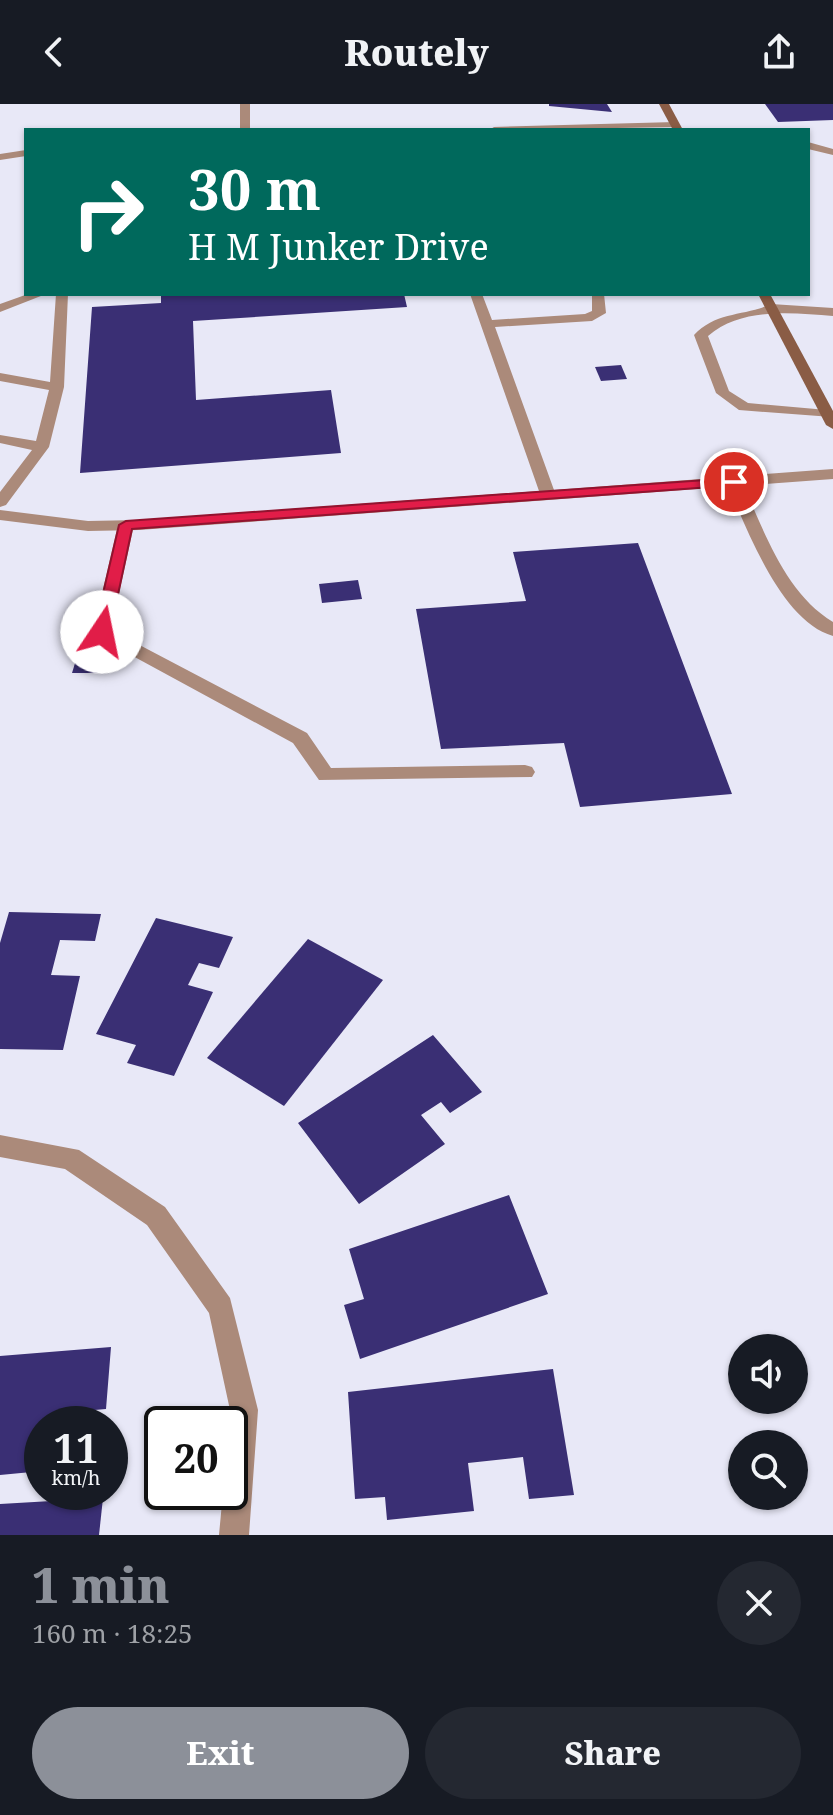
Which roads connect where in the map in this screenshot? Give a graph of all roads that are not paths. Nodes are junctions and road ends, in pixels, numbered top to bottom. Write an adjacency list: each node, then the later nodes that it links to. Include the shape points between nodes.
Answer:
1 (245, 104): 3 (street)
2 (664, 104): 4 (main road)
3 (245, 128)
4 (677, 128)
5 (810, 146): 6 (street)
6 (833, 152)
7 (24, 153): 8 (street)
8 (0, 157)
9 (34, 296): 14 (street)
10 (62, 296): 19 (street)
11 (477, 296): 17 (street)
12 (598, 296): 17 (street, via 599,313 587,318)
13 (765, 296): 15 (main road)
14 (0, 308)
15 (772, 310): 16 (street); 20 (main road); 20 (street, via 726,317 701,335 723,393 744,407)
16 (833, 312)
17 (487, 324): 25 (street)
18 (0, 377): 19 (street)
19 (57, 387): 22 (street)
20 (830, 419)
21 (0, 439): 22 (street)
22 (42, 447): 26 (street)
23 (833, 474): 24 (street)
24 (734, 482): 25 (street); 29 (street, via 797,600)
25 (548, 495): 28 (street)
26 (0, 502)
27 (0, 515): 28 (street, via 75,525)
28 (126, 525): 30 (street, via 102,632 300,738 326,775)
29 (833, 630)
30 (525, 772)
31 (0, 1146): 32 (street, via 70,1158 156,1216 221,1307 244,1410)
32 (234, 1535)

